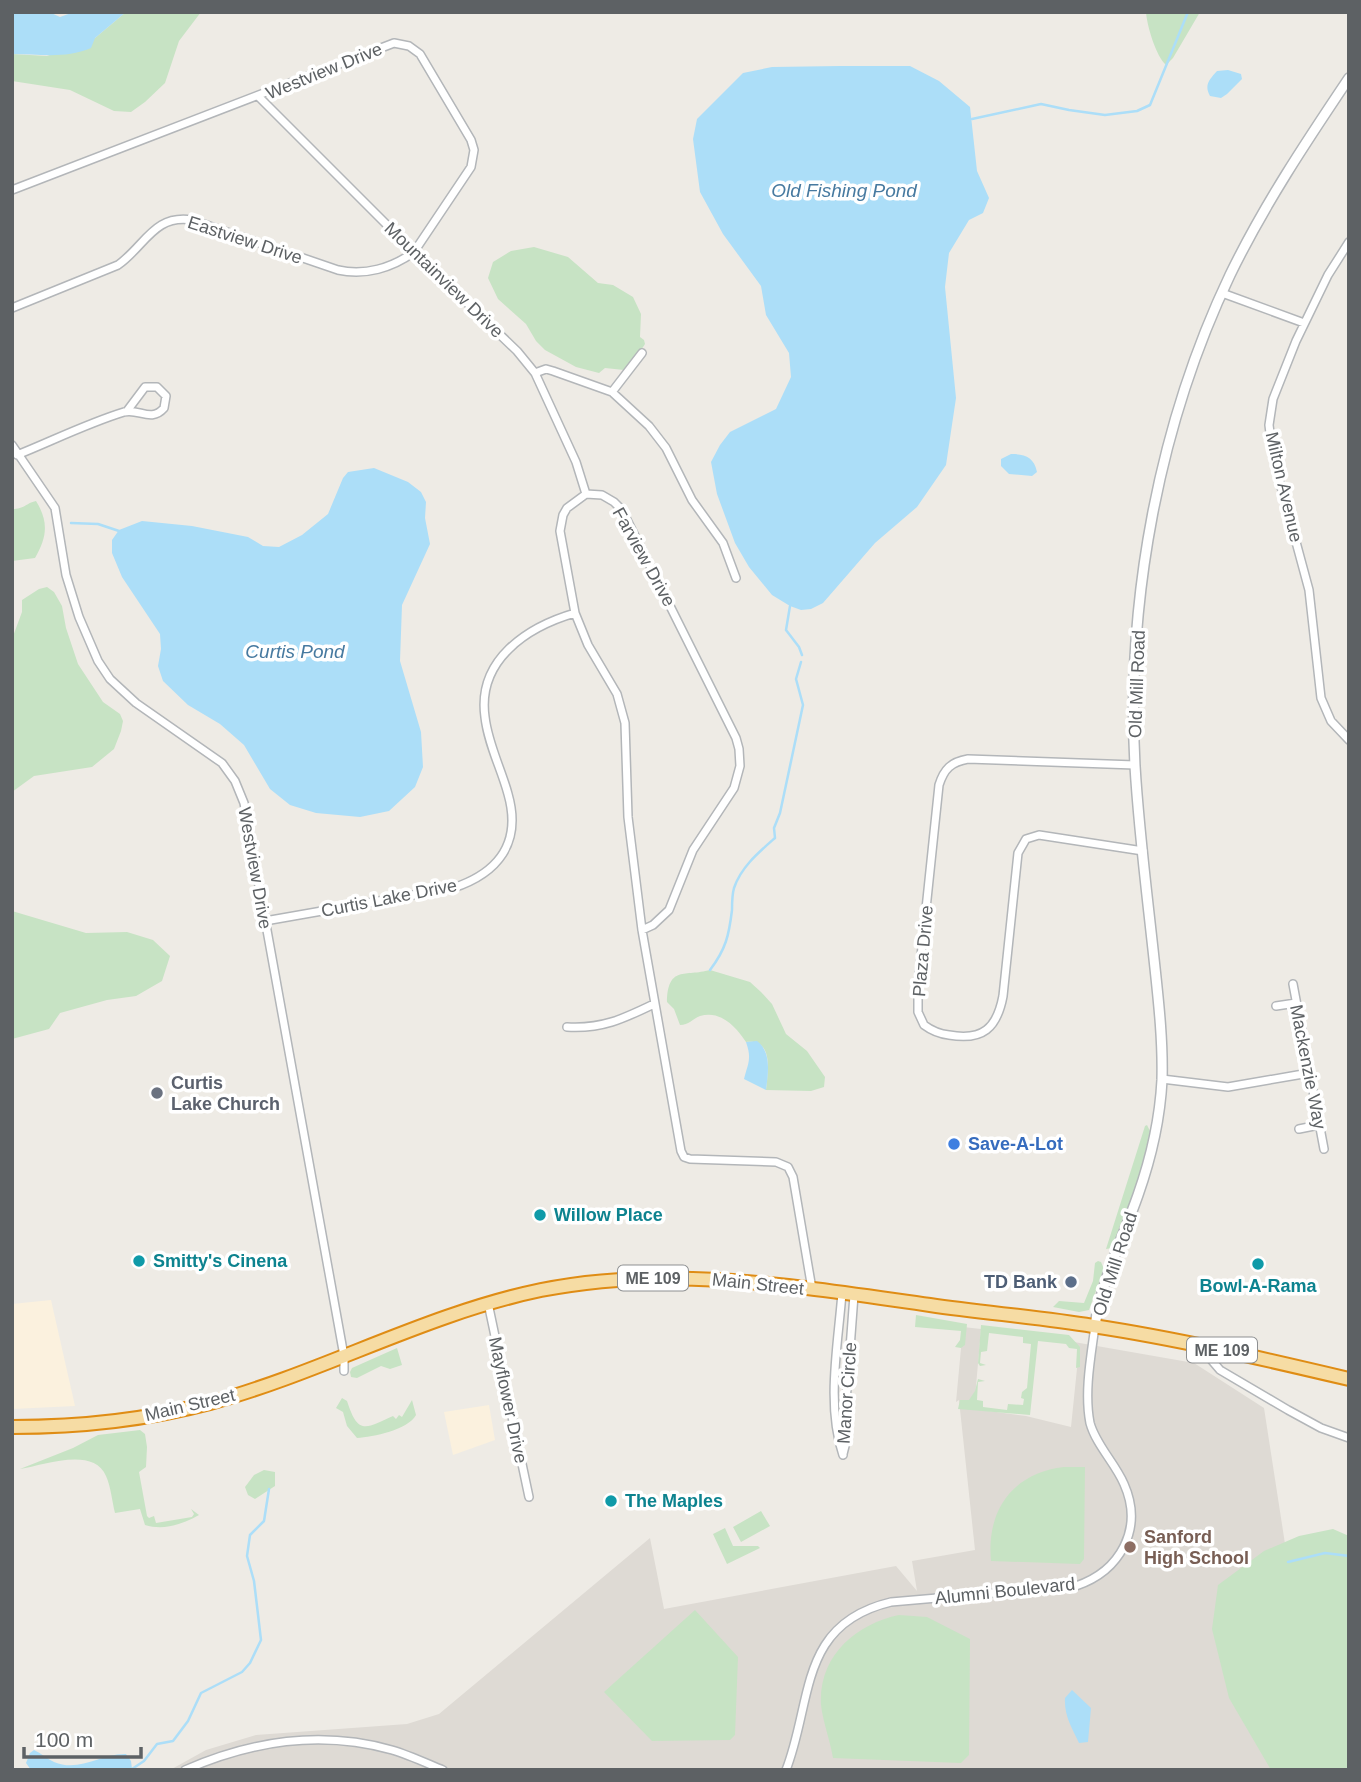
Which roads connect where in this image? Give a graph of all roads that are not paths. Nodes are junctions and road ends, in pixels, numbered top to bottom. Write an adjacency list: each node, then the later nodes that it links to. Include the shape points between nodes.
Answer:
1 (1349, 78): 6 (street, Old Mill Road, via 1265,209)
2 (259, 97): 3 (street, Westview Drive); 5 (street, Mountainview Drive); 5 (street, Westview Drive, via 380,47 403,44 417,51 471,140 474,155 469,171)
3 (12, 190)
4 (1349, 242): 8 (street, Milton Avenue)
5 (414, 252): 7 (street, Eastview Drive, via 375,270 348,272 192,220 175,219 156,228 118,265); 10 (street, Mountainview Drive)
6 (1222, 293): 8 (street); 19 (street, Old Mill Road, via 1183,396 1153,510 1137,642)
7 (12, 308)
8 (1304, 323): 18 (street, Milton Avenue, via 1273,400 1270,437 1309,590 1321,698 1331,721)
9 (642, 353): 11 (street)
10 (535, 373): 11 (street, via 546,369); 15 (street, Mountainview Drive)
11 (612, 392): 16 (street, via 641,416 666,448 692,500 723,543)
12 (127, 411): 12 (street, via 158,414 166,396 157,387 145,387); 14 (street)
13 (12, 445): 14 (street, Westview Drive)
14 (18, 455): 21 (street, Westview Drive, via 55,508 72,596 98,661 136,704 217,759 235,781 244,803)
15 (586, 494): 17 (street, via 567,508 561,521); 22 (street, Farview Drive, via 602,495 622,510 740,751 734,788 693,850 670,909)
16 (736, 578)
17 (575, 613): 21 (street, Curtis Lake Drive, via 517,640 496,663 487,685 485,719 512,816 508,841 495,865 453,888); 22 (street, via 617,694 625,723 628,817)
18 (1349, 740)
19 (1135, 765): 20 (street, Old Mill Road); 20 (street, Plaza Drive, via 968,759 946,769 939,785 918,985 918,1012 924,1025 942,1034 966,1037 985,1031 997,1018 1018,853 1026,839 1039,835)
20 (1143, 851): 29 (street, Old Mill Road)
21 (265, 921): 38 (street, Westview Drive)
22 (642, 930): 25 (street)
23 (1293, 984): 24 (street, Mackenzie Way)
24 (1296, 1003): 26 (street); 28 (street, Mackenzie Way)
25 (654, 1004): 27 (street, via 606,1026); 33 (street, via 682,1153 690,1159 776,1162 788,1167)
26 (1276, 1006)
27 (567, 1027)
28 (1309, 1073): 29 (street, via 1228,1087); 30 (street, Mackenzie Way)
29 (1162, 1079): 36 (street, Old Mill Road, via 1146,1170)
30 (1319, 1125): 31 (street); 32 (street, Mackenzie Way)
31 (1298, 1129)
32 (1324, 1149)
33 (812, 1290): 34 (highway, Main Street / ME 109); 35 (highway, Main Street / ME 109, via 736,1280 640,1278 572,1285)
34 (848, 1294): 34 (street, Manor Circle, via 835,1400 836,1435 843,1455 848,1434); 36 (highway, Main Street / ME 109)
35 (488, 1303): 38 (highway, Main Street / ME 109); 43 (street, Mayflower Drive)
36 (1094, 1326): 37 (highway, Main Street / ME 109); 46 (street, Alumni Boulevard, via 1088,1409 1093,1433 1128,1494 1132,1522 1124,1549 1104,1573 1076,1586 891,1602 858,1615 829,1640 815,1663)
37 (1206, 1347): 40 (highway, Main Street / ME 109); 42 (street, via 1220,1370 1288,1410)
38 (344, 1356): 39 (street, Westview Drive); 41 (highway, Main Street / ME 109, via 208,1404 101,1422)
39 (344, 1371)
40 (1349, 1379)
41 (12, 1427)
42 (1349, 1438)
43 (529, 1497)
44 (185, 1770): 45 (street, via 246,1748 318,1738 384,1748)
45 (443, 1770)
46 (786, 1770)

